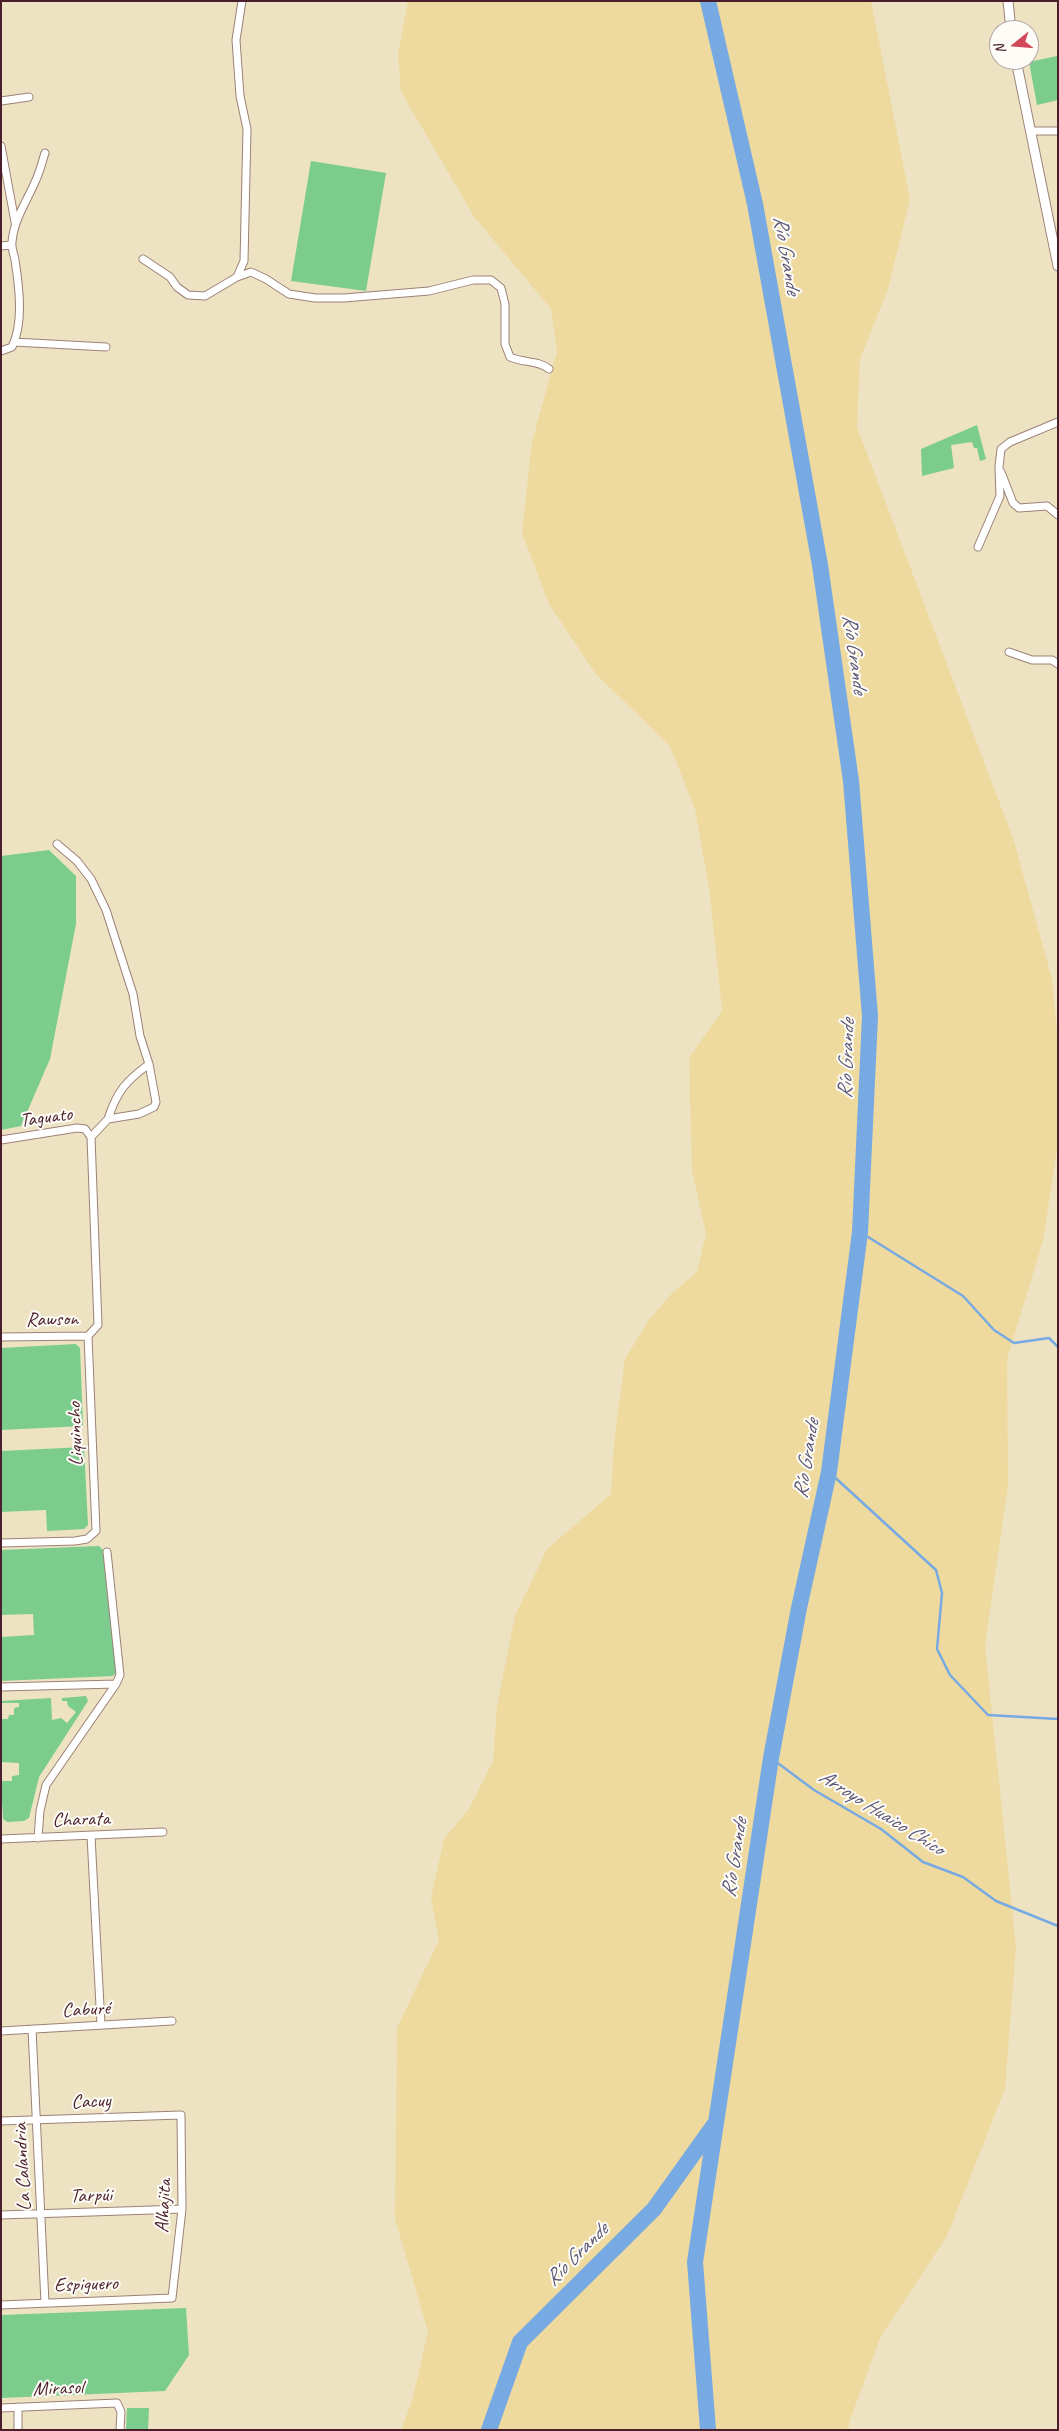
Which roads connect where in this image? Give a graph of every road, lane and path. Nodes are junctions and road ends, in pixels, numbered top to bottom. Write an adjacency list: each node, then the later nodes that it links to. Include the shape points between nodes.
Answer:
1 (242, 1): 18 (street, via 236,40 240,96 247,129 247,205 244,261)
2 (1002, 1): 4 (street)
3 (1008, 1): 5 (street)
4 (1008, 20)
5 (1010, 20)
6 (1018, 70): 9 (street)
7 (29, 97): 8 (street)
8 (1, 101)
9 (1030, 131): 10 (street); 17 (street)
10 (1058, 131)
11 (1, 146): 13 (street)
12 (45, 152): 13 (street)
13 (16, 225): 14 (street)
14 (11, 244): 15 (street); 19 (street, via 18,284 19,316)
15 (1, 246)
16 (143, 258): 18 (street, via 188,295 205,296)
17 (1058, 266)
18 (237, 277): 22 (street, via 250,272 289,294 344,298 491,280 501,288 505,304 505,344 510,357 521,362 541,363)
19 (14, 342): 20 (street); 21 (street, via 12,347)
20 (106, 347)
21 (1, 351)
22 (549, 369)
23 (1058, 422): 24 (street, via 1010,442 1001,449)
24 (999, 467): 25 (street, via 1013,503 1019,508 1047,506); 26 (street, via 1000,496)
25 (1058, 514)
26 (978, 547)
27 (1009, 652): 28 (street)
28 (1058, 664)
29 (57, 844): 30 (street, via 77,861 91,879 106,910 133,994 140,1036)
30 (149, 1064): 31 (street, via 126,1081 113,1101); 31 (street, via 154,1106 139,1114)
31 (108, 1119): 32 (street)
32 (91, 1137): 33 (street, Taguato, via 85,1129 76,1128); 34 (street, Rawson, via 98,1325)
33 (1, 1140)
34 (88, 1336): 35 (street, Rawson); 36 (street, Liquincho, via 96,1531 87,1539 75,1542)
35 (1, 1337)
36 (1, 1542)
37 (107, 1552): 38 (street, via 120,1674)
38 (116, 1684): 39 (street); 42 (street, via 46,1785)
39 (1, 1687)
40 (162, 1832): 41 (street, Charata)
41 (91, 1836): 42 (street, Charata); 45 (street)
42 (38, 1838): 43 (street, Charata)
43 (1, 1840)
44 (172, 2021): 45 (street, Caburé)
45 (101, 2025): 46 (street, Caburé)
46 (32, 2029): 47 (street, Caburé); 49 (street, La Calandria)
47 (1, 2031)
48 (182, 2115): 49 (street, Cacuy); 51 (street, Alhajita)
49 (37, 2120): 50 (street, Cacuy); 52 (street, La Calandria)
50 (1, 2121)
51 (182, 2209): 52 (street, Tarpúi); 54 (street, Alhajita)
52 (42, 2214): 53 (street, Tarpúi); 55 (street, La Calandria)
53 (1, 2215)
54 (172, 2298): 55 (street, Espiguero)
55 (45, 2302): 56 (street, Espiguero)
56 (1, 2305)
57 (18, 2407): 58 (street, Mirasol); 59 (street); 60 (street, Mirasol, via 117,2403 121,2412)
58 (1, 2408)
59 (18, 2430)
60 (120, 2430)

